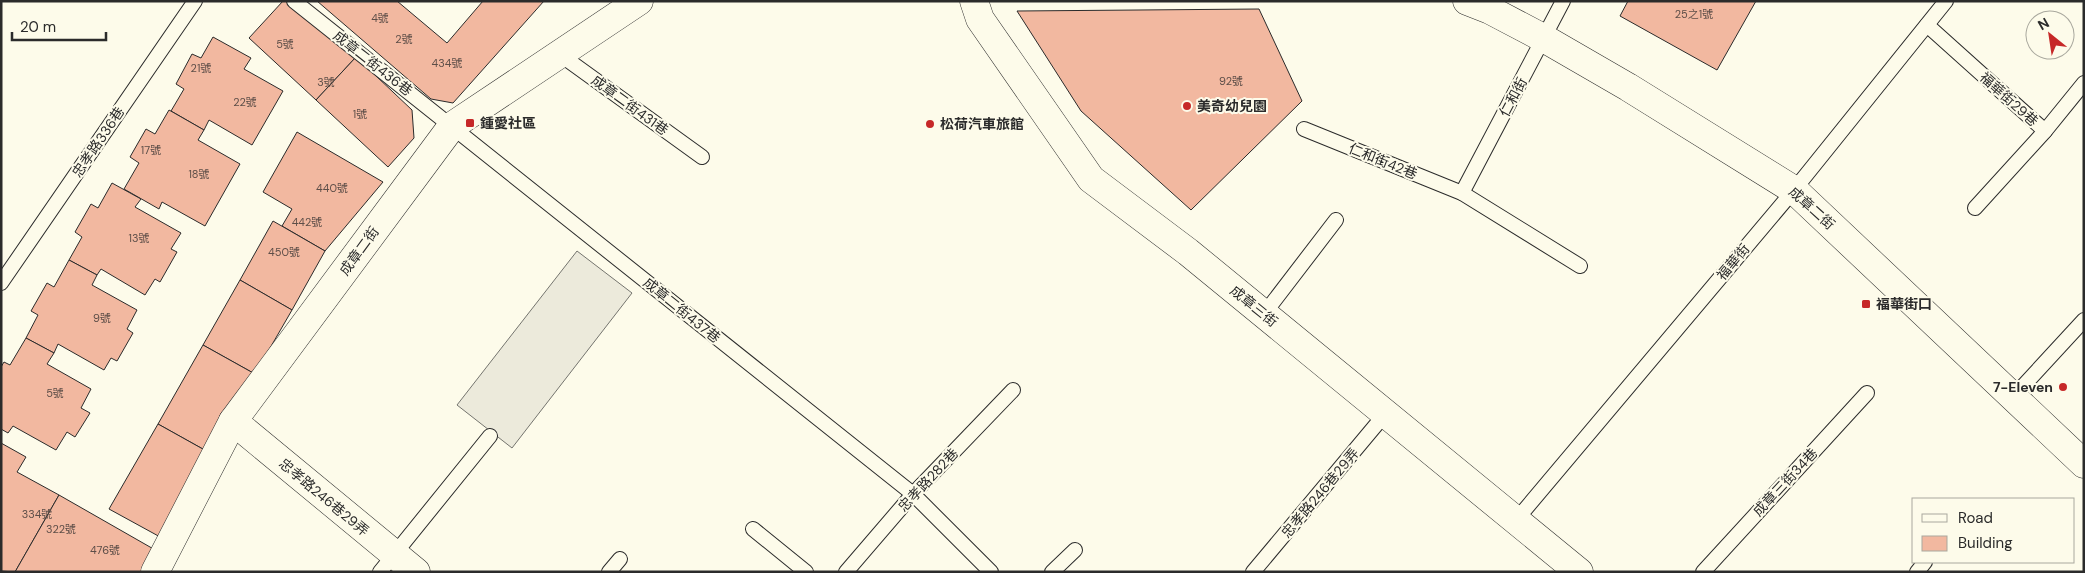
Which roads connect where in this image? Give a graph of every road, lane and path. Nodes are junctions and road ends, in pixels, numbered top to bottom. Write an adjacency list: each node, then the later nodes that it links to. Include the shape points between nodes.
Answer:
1 (195, 1): 21 (lane, 忠孝路336巷)
2 (294, 1): 12 (lane, 成章二街436巷)
3 (639, 1): 10 (street, 成章二街)
4 (974, 1): 22 (street, 成章三街, via 980,19 1091,179)
5 (1467, 1): 9 (street, 成章二街)
6 (1563, 1): 9 (lane, 仁和街)
7 (1946, 1): 8 (lane, 福華街)
8 (1927, 25): 14 (lane, 福華街29巷); 16 (lane, 福華街)
9 (1545, 39): 16 (street, 成章二街, via 1628,86); 17 (lane, 仁和街)
10 (558, 53): 12 (street, 成章二街); 15 (lane, 成章二街431巷)
11 (2084, 83): 14 (lane, 福華街29巷)
12 (452, 126): 28 (street, 成章二街); 31 (lane, 成章二街437巷)
13 (1304, 129): 17 (lane, 仁和街42巷)
14 (2045, 131): 18 (lane)
15 (702, 157)
16 (1794, 190): 26 (street, 成章二街); 32 (lane, 福華街)
17 (1462, 193): 20 (lane, 仁和街42巷)
18 (1975, 208)
19 (1336, 220): 22 (lane)
20 (1580, 266)
21 (1, 283)
22 (1264, 314): 27 (street, 成章三街)
23 (2084, 320): 26 (lane)
24 (1013, 390): 31 (lane, 忠孝路282巷)
25 (1867, 393): 46 (lane, 成章三街34巷)
26 (2013, 397): 30 (street, 成章二街)
27 (1386, 413): 32 (street, 成章三街); 44 (lane, 忠孝路246巷29弄)
28 (233, 421): 36 (street, 忠孝路246巷29弄); 37 (street, 成章二街)
29 (490, 436): 36 (lane)
30 (2084, 464)
31 (913, 494): 41 (lane, 忠孝路282巷); 42 (lane, 成章二街437巷)
32 (1516, 520): 45 (street, 成章三街)
33 (753, 529): 40 (lane)
34 (1075, 550): 43 (lane)
35 (620, 559): 39 (lane)
36 (387, 563): 38 (street, 忠孝路246巷29弄)
37 (155, 572)
38 (416, 572)
39 (609, 572)
40 (806, 572)
41 (846, 572)
42 (991, 572)
43 (1052, 572)
44 (1253, 572)
45 (1579, 572)
46 (1702, 572)

